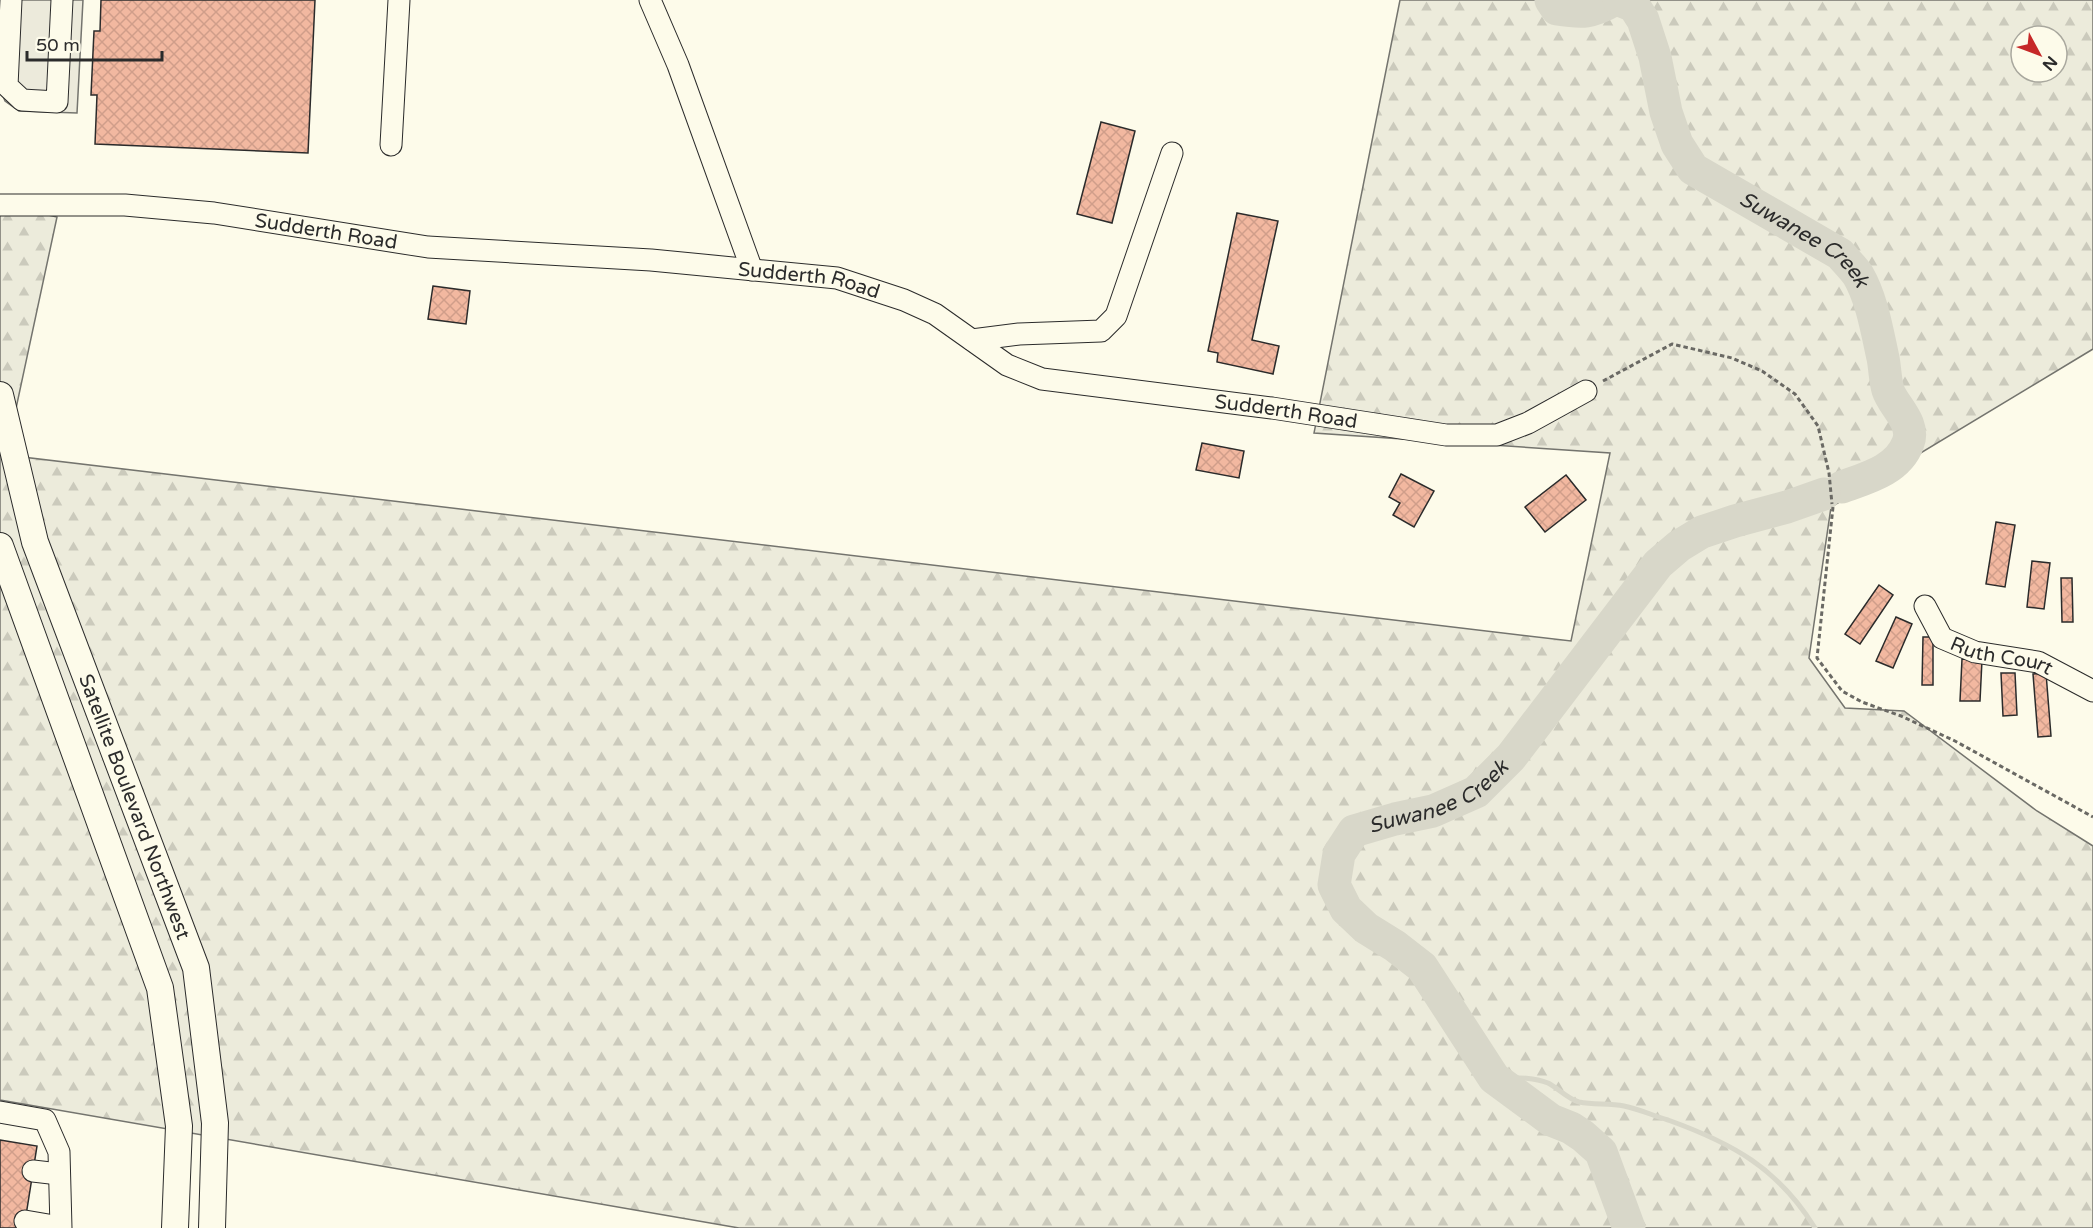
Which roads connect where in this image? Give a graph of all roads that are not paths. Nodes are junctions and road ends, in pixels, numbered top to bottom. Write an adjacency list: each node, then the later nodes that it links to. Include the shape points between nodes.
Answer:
1 (11, 0): 2 (street, via 7,87 22,100 57,102)
2 (62, 0)
3 (399, 0): 5 (street)
4 (650, 0): 8 (street, via 678,65)
5 (391, 145)
6 (1172, 153): 9 (street, via 1116,316 1101,331)
7 (0, 205): 8 (street, Sudderth Road, via 124,205 214,213 428,247)
8 (752, 270): 9 (street, Sudderth Road, via 837,278 935,314)
9 (972, 340): 10 (street, Sudderth Road, via 1007,365 1042,379 1446,435 1497,435)
10 (1586, 391)
11 (0, 395): 21 (main road, Satellite Boulevard Northwest, via 35,542 196,968 215,1123)
12 (0, 546): 20 (main road, Satellite Boulevard Northwest, via 160,988 179,1126)
13 (1925, 606): 14 (street, Ruth Court, via 1941,638 1975,652 2038,662)
14 (2093, 691)
15 (0, 1112): 17 (street, via 45,1120 59,1152)
16 (33, 1171): 17 (street)
17 (59, 1174): 19 (street)
18 (25, 1221): 19 (street)
19 (61, 1227)
20 (175, 1228)
21 (212, 1228)

